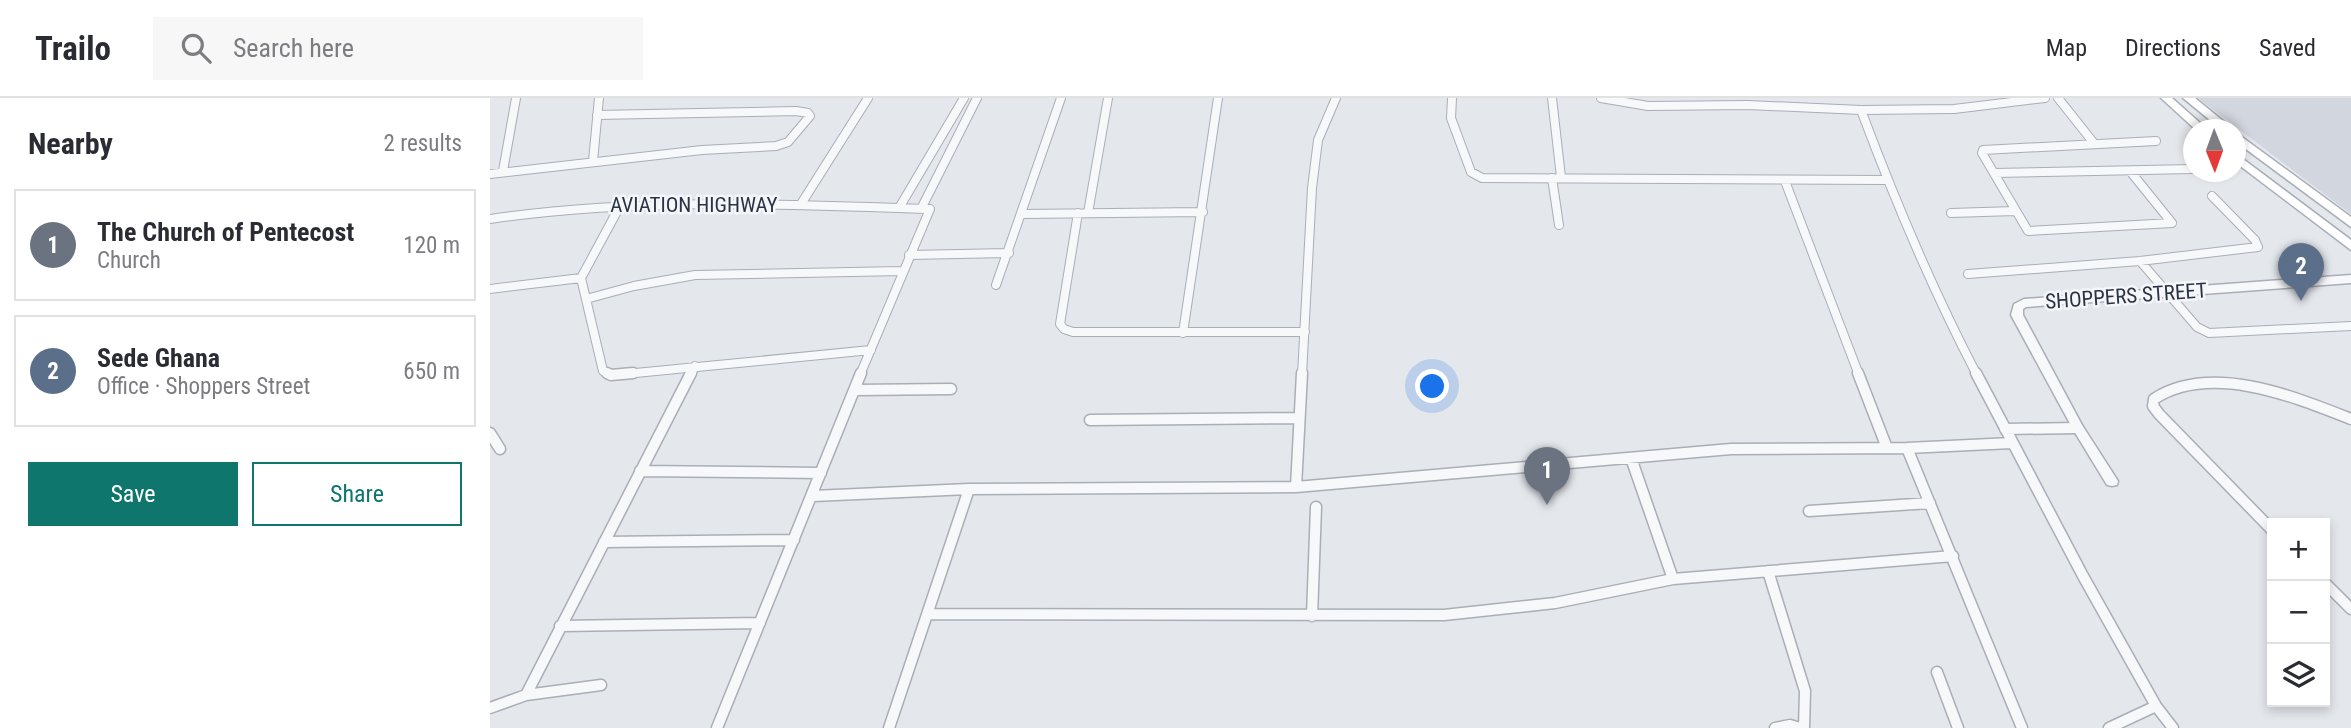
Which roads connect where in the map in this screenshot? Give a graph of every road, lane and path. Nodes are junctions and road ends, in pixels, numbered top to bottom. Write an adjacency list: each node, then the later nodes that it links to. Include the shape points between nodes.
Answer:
1 (516, 98): 28 (street)
2 (599, 98): 18 (street)
3 (868, 98): 37 (street)
4 (964, 98): 38 (street)
5 (977, 98): 39 (street)
6 (1061, 98): 44 (street)
7 (1108, 98): 42 (street)
8 (1218, 98): 41 (street)
9 (1336, 98): 61 (street, via 1318,140)
10 (1452, 98): 32 (street, via 1451,118 1471,173)
11 (1552, 98): 32 (street)
12 (1601, 98): 17 (street, via 1648,106)
13 (2045, 98): 17 (street, via 1954,109)
14 (2058, 98): 22 (street)
15 (2166, 98): 19 (main road)
16 (2189, 98): 20 (main road)
17 (1861, 110): 33 (street)
18 (597, 115): 24 (street); 24 (street, via 796,111 810,116 788,142 776,146)
19 (2190, 119)
20 (2215, 119)
21 (2156, 141): 22 (street)
22 (2093, 142): 30 (street, via 1983,149)
23 (2246, 143): 46 (main road)
24 (593, 161): 28 (street)
25 (2246, 165): 26 (main road)
26 (2249, 167): 48 (main road)
27 (2183, 169): 29 (street)
28 (503, 171): 31 (street)
29 (2130, 171): 30 (street); 40 (street, via 2172,223 2036,232 2028,231)
30 (1994, 173): 40 (street)
31 (490, 174)
32 (1556, 178): 34 (street); 47 (street)
33 (1887, 180): 34 (street); 71 (street, via 1946,315)
34 (1785, 181): 74 (street)
35 (2212, 196): 51 (street, via 2258,247)
36 (621, 204): 37 (street, AVIATION HIGHWAY); 45 (street, AVIATION HIGHWAY); 54 (street)
37 (801, 204): 38 (street, AVIATION HIGHWAY)
38 (899, 208): 39 (street, AVIATION HIGHWAY)
39 (925, 209): 50 (street)
40 (2015, 211): 43 (street)
41 (1203, 212): 42 (street); 62 (street)
42 (1083, 213): 44 (street); 62 (street, via 1061,317 1064,329)
43 (1951, 213)
44 (1022, 214): 49 (street)
45 (490, 219)
46 (2351, 223)
47 (1559, 225)
48 (2351, 246)
49 (1009, 253): 50 (street); 56 (street)
50 (909, 255): 52 (street)
51 (2140, 261): 53 (street); 58 (street)
52 (902, 271): 59 (street, via 695,275); 63 (street)
53 (1968, 274)
54 (581, 278): 57 (street); 59 (street)
55 (2351, 279): 58 (street, SHOPPERS STREET)
56 (996, 285)
57 (490, 289)
58 (2168, 295): 60 (street, via 2197,327 2209,333); 70 (street, SHOPPERS STREET, via 2024,303 2018,307 2017,316)
59 (586, 299): 64 (street, via 606,374)
60 (2351, 326)
61 (1305, 331): 62 (street); 67 (street)
62 (1183, 333)
63 (871, 349): 64 (street); 66 (street)
64 (695, 366): 78 (street)
65 (951, 389): 66 (street)
66 (856, 390): 79 (street)
67 (1300, 418): 69 (street); 81 (street)
68 (2351, 419): 87 (street, via 2292,394 2253,384 2172,387 2154,399 2159,414)
69 (1090, 420)
70 (2078, 428): 71 (street); 80 (street, SHOPPERS STREET)
71 (2005, 429): 73 (street)
72 (490, 433): 76 (street)
73 (2012, 443): 75 (street); 102 (street)
74 (1887, 448): 75 (street); 77 (street, via 1731,449)
75 (1906, 448): 84 (street)
76 (500, 449)
77 (1631, 458): 81 (street); 92 (street)
78 (640, 471): 79 (street); 89 (street)
79 (821, 473): 83 (street)
80 (2112, 481)
81 (1296, 486): 82 (street)
82 (970, 489): 83 (street); 95 (street)
83 (813, 496): 88 (street)
84 (1930, 503): 86 (street); 90 (street)
85 (1316, 506): 96 (street)
86 (1809, 511)
87 (2267, 525)
88 (794, 540): 89 (street); 97 (street)
89 (604, 542): 98 (street)
90 (1953, 556): 91 (street); 109 (street)
91 (1768, 571): 92 (street); 107 (street, via 1805,691)
92 (1673, 579): 96 (street, via 1555,603 1444,615)
93 (2330, 588): 94 (street)
94 (2351, 608)
95 (928, 614): 96 (street); 105 (street)
96 (1312, 617)
97 (761, 623): 98 (street); 104 (street)
98 (560, 625): 101 (street)
99 (1937, 673): 108 (street)
100 (601, 685): 101 (street)
101 (526, 695): 103 (street)
102 (2156, 706): 110 (street); 111 (street)
103 (490, 708)
104 (717, 728)
105 (889, 728)
106 (1775, 728): 107 (street)
107 (1802, 728)
108 (1958, 728)
109 (2022, 728)
110 (2109, 728)
111 (2173, 728)

